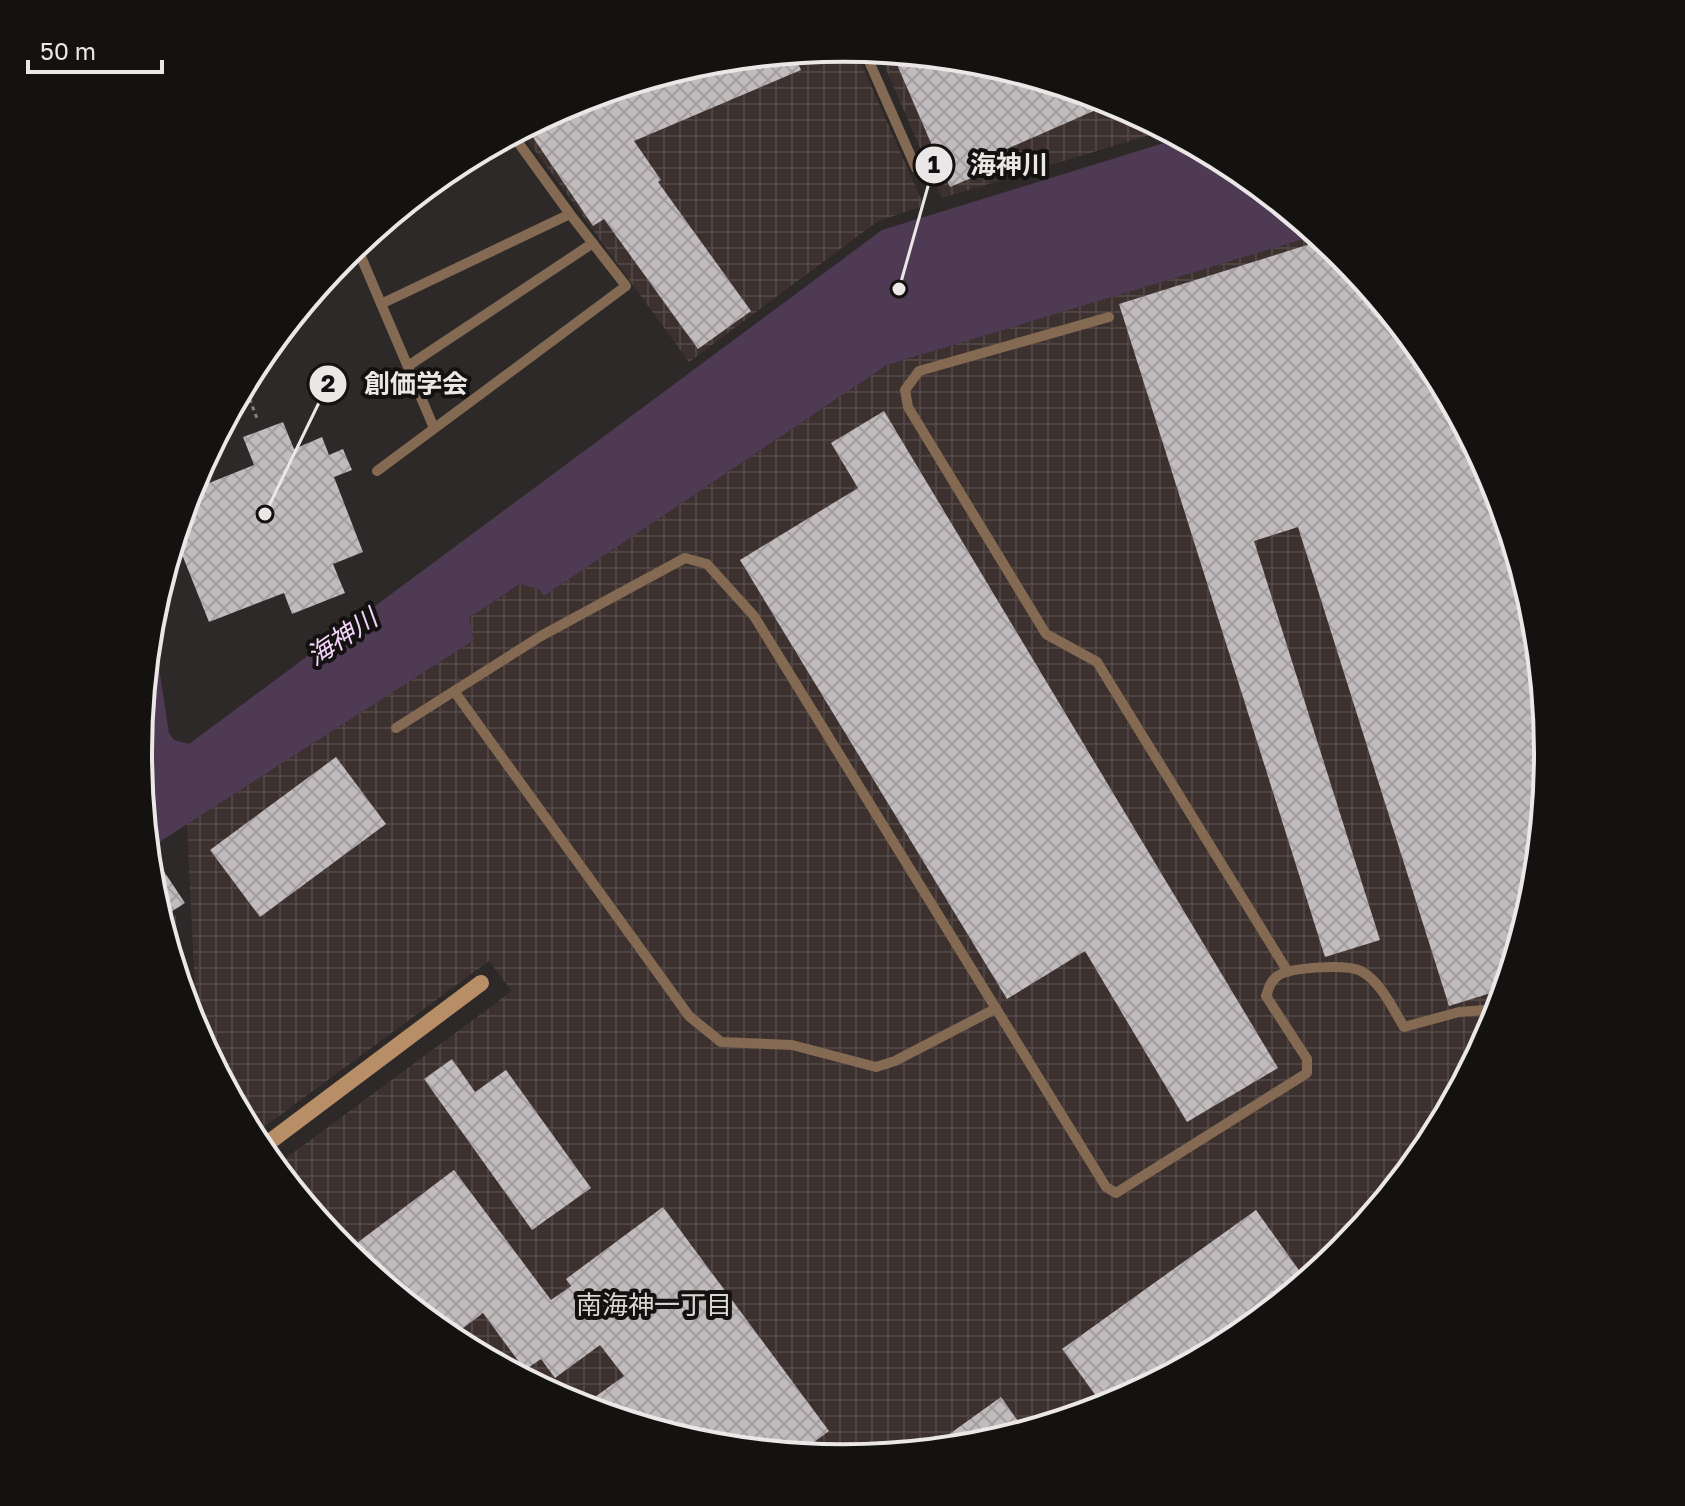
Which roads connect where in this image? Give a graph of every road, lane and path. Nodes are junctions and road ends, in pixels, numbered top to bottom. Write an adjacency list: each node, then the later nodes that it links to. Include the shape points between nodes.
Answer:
1 (870, 63): 3 (lane)
2 (519, 143): 4 (lane)
3 (916, 168)
4 (570, 214): 5 (lane); 7 (lane)
5 (593, 243): 9 (lane); 12 (lane, via 626,286)
6 (361, 257): 7 (lane)
7 (381, 304): 9 (lane)
8 (1109, 317): 16 (lane, via 919,371 905,390 908,407 1046,634 1097,662)
9 (408, 366): 12 (lane)
10 (249, 398): 11 (path)
11 (258, 421)
12 (434, 428): 13 (lane)
13 (377, 471)
14 (454, 691): 15 (lane); 18 (lane, via 689,1016 721,1042 792,1045 876,1067); 18 (lane, via 541,636 685,558 707,564 754,616)
15 (396, 728)
16 (1288, 972): 18 (lane, via 1270,983 1266,996 1307,1059 1307,1073 1116,1193 1106,1187); 19 (lane, via 1313,967 1360,970 1377,985 1404,1027)
17 (481, 983): 20 (street)
18 (995, 1009)
19 (1484, 1010)
20 (271, 1141)

